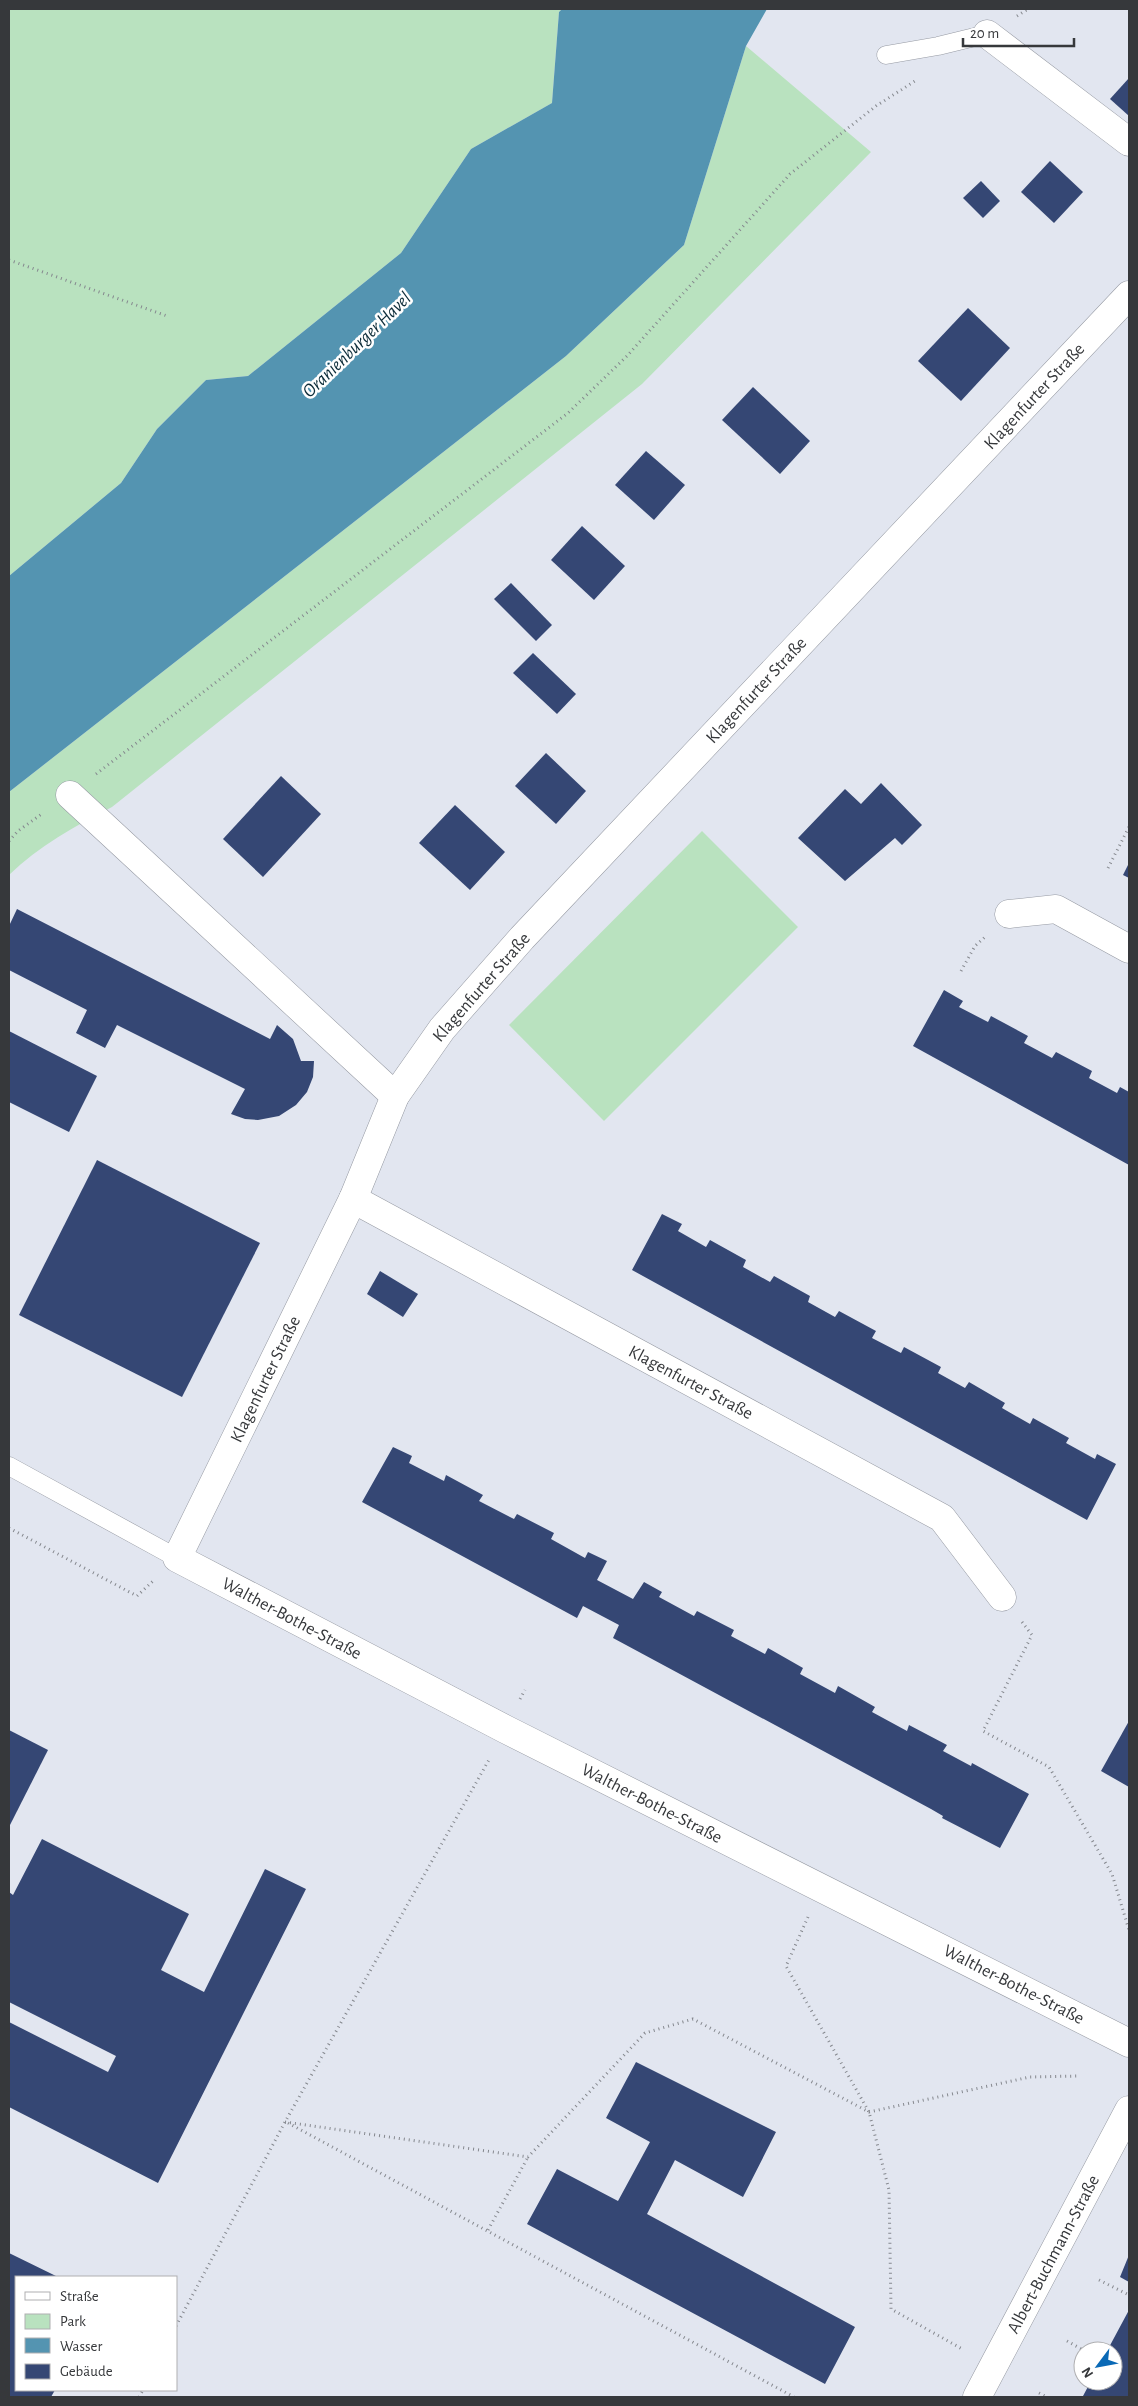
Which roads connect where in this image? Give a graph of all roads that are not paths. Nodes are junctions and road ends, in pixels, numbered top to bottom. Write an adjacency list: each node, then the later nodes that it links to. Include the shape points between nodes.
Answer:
1 (987, 34): 2 (lane); 3 (street)
2 (886, 55)
3 (1129, 142)
4 (1129, 295): 8 (street, Klagenfurter Straße, via 522,938 442,1029)
5 (70, 795): 8 (street)
6 (1008, 914): 7 (street, via 1056,909)
7 (1129, 949)
8 (395, 1096): 9 (street, Klagenfurter Straße)
9 (353, 1199): 11 (street, Klagenfurter Straße); 12 (street, Klagenfurter Straße, via 942,1518)
10 (9, 1466): 11 (lane)
11 (177, 1558): 13 (street, Walther-Bothe-Straße, via 505,1729)
12 (1002, 1597)
13 (1129, 2043)
14 (1129, 2110): 15 (street, Albert-Buchmann-Straße)
15 (977, 2397)

